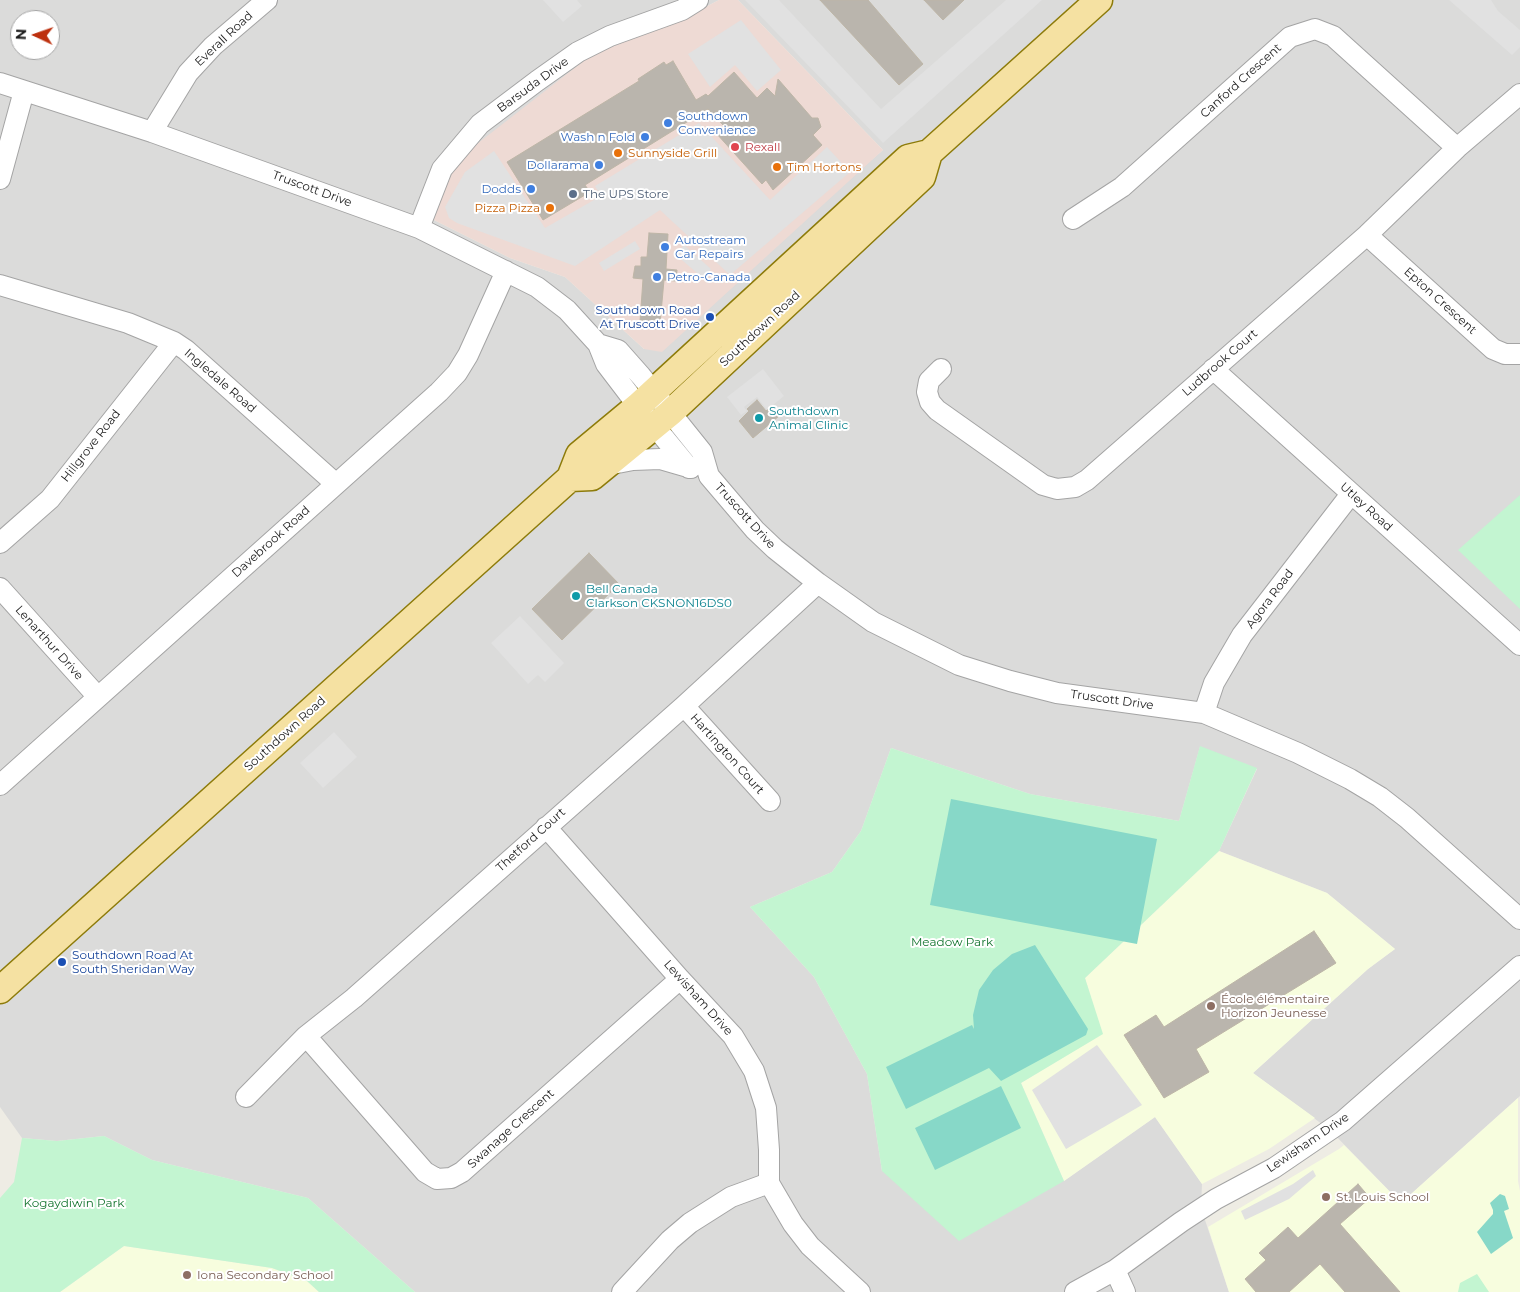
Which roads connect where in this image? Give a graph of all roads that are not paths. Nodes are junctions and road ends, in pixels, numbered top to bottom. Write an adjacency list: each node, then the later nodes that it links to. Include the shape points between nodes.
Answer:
1 (266, 0): 7 (street, Everall Road, via 213,46 188,73)
2 (698, 0): 11 (street, Barsuda Drive, via 682,10 610,36 578,52 480,124 442,169)
3 (1100, 0): 19 (main road, Southdown Road, via 928,153 922,177)
4 (0, 83): 5 (street, Truscott Drive)
5 (24, 91): 7 (street, Truscott Drive); 9 (street)
6 (1520, 94): 8 (street, Ludbrook Court)
7 (152, 132): 11 (street, Truscott Drive)
8 (1458, 148): 10 (street, Canford Crescent, via 1333,36 1315,29 1290,38 1122,187); 12 (street, Ludbrook Court)
9 (0, 179)
10 (1073, 219)
11 (420, 228): 13 (street, Truscott Drive)
12 (1367, 235): 16 (street, Epton Crescent, via 1493,349 1505,354); 18 (street, Ludbrook Court)
13 (506, 271): 19 (street, Truscott Drive, via 537,287 567,310 598,344 606,364); 24 (street, Davebrook Road, via 478,337 457,373)
14 (0, 285): 15 (street, Ingledale Road, via 128,323)
15 (174, 342): 24 (street, Ingledale Road); 26 (street, Hillgrove Road, via 50,499)
16 (1520, 354)
17 (941, 369): 18 (street, Ludbrook Court, via 929,381 926,392 937,410 1043,485 1057,489 1075,487 1087,480)
18 (1213, 369): 25 (street, Utley Road)
19 (654, 409): 20 (main road, Southdown Road); 21 (street, Truscott Drive); 22 (street, Truscott Drive, via 702,452); 23 (main road, Southdown Road, via 579,455)
20 (606, 465): 21 (street, via 660,459); 23 (main road, Southdown Road, via 592,477)
21 (689, 468): 22 (street, Truscott Drive)
22 (709, 476): 27 (street, Truscott Drive, via 775,549)
23 (570, 478): 39 (main road, Southdown Road)
24 (336, 484): 30 (street, Davebrook Road)
25 (1351, 494): 29 (street, Utley Road); 32 (street, Agora Road, via 1242,635 1214,683)
26 (0, 543)
27 (818, 583): 31 (street, Thetford Court); 32 (street, Truscott Drive, via 873,622 959,665 1056,693)
28 (0, 588): 30 (street, Lenarthur Drive)
29 (1520, 645)
30 (98, 697): 33 (street, Davebrook Road)
31 (684, 706): 34 (street, Hartington Court); 35 (street, Thetford Court)
32 (1204, 713): 36 (street, Truscott Drive, via 1298,753 1380,797)
33 (0, 785)
34 (770, 801)
35 (546, 827): 38 (street, Lewisham Drive); 40 (street, Thetford Court, via 354,998)
36 (1520, 919)
37 (1520, 966): 43 (street, Lewisham Drive, via 1343,1121 1274,1168 1188,1217)
38 (680, 978): 40 (street, Swanage Crescent, via 462,1172 451,1178 436,1179 425,1172); 42 (street, Lewisham Drive, via 734,1036 754,1070 766,1108)
39 (0, 990)
40 (306, 1036): 41 (street, Thetford Court)
41 (246, 1097)
42 (769, 1183): 44 (street, via 731,1197 690,1223); 45 (street, via 810,1246)
43 (1115, 1270): 46 (street, Lewisham Drive); 47 (street)
44 (622, 1292)
45 (860, 1292)
46 (1075, 1292)
47 (1125, 1292)

